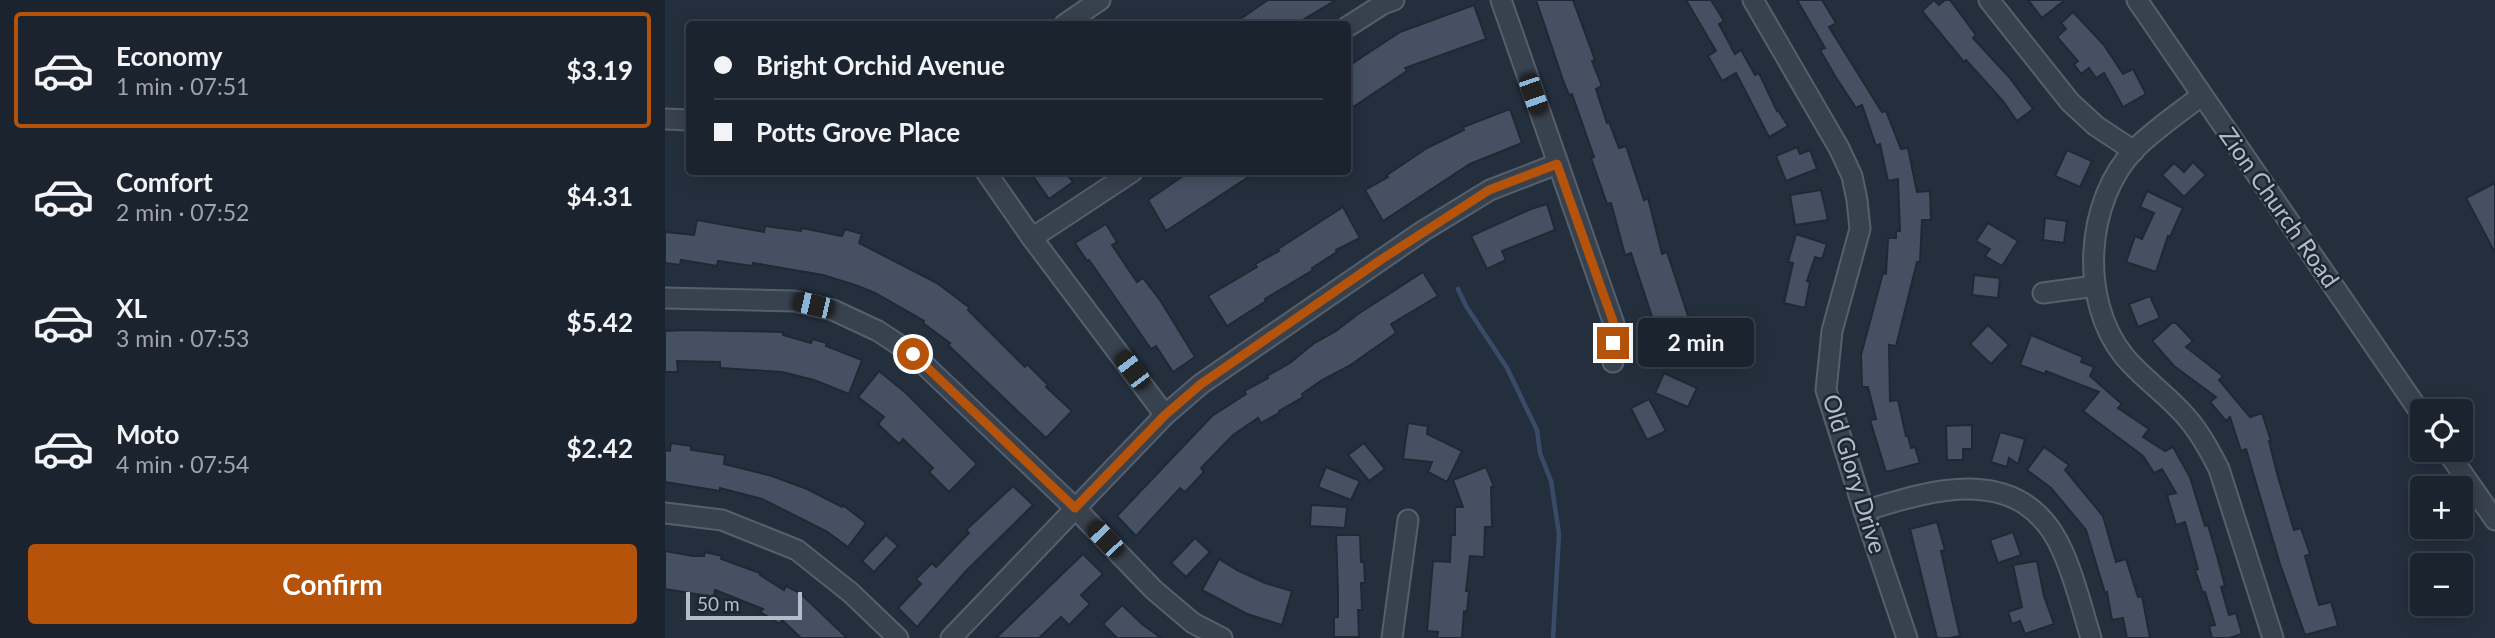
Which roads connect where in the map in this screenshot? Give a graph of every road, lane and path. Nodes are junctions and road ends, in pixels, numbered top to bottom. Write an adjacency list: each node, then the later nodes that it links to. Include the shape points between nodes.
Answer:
1 (1100, 0): 7 (street)
2 (1394, 0): 8 (street)
3 (1501, 0): 13 (street)
4 (1753, 0): 25 (street, Old Glory Drive, via 1839,148 1857,200 1860,229 1832,331 1826,390)
5 (1990, 0): 12 (street, via 2070,102)
6 (2137, 0): 9 (street, Zion Church Road)
7 (1069, 21)
8 (1351, 24)
9 (2201, 96): 12 (street); 21 (street, Zion Church Road)
10 (665, 119): 11 (street)
11 (686, 120)
12 (2134, 151): 17 (street, via 2110,186 2096,226)
13 (1557, 164): 20 (street, via 1614,324); 22 (street, via 1489,190 1423,232 1212,376)
14 (988, 175): 16 (street)
15 (1127, 175): 16 (street)
16 (1032, 238): 22 (street)
17 (2095, 286): 18 (street); 35 (street, via 2106,329 2124,355 2188,418 2208,446)
18 (2043, 293)
19 (665, 298): 24 (street, via 794,301 833,310 878,331 913,354)
20 (1612, 362)
21 (2411, 399)
22 (1165, 415): 24 (street)
23 (2454, 462): 28 (street)
24 (1075, 508): 30 (street); 31 (street, via 1154,590 1193,623)
25 (1864, 511): 33 (street, Old Glory Drive); 34 (street, via 1910,496 1960,488 1993,490 2023,502 2048,527 2062,551)
26 (665, 513): 29 (street, via 722,520 797,550)
27 (1408, 520): 32 (street)
28 (2495, 520)
29 (898, 638)
30 (951, 638)
31 (1222, 638)
32 (1392, 638)
33 (1907, 638)
34 (2091, 638)
35 (2273, 638)

